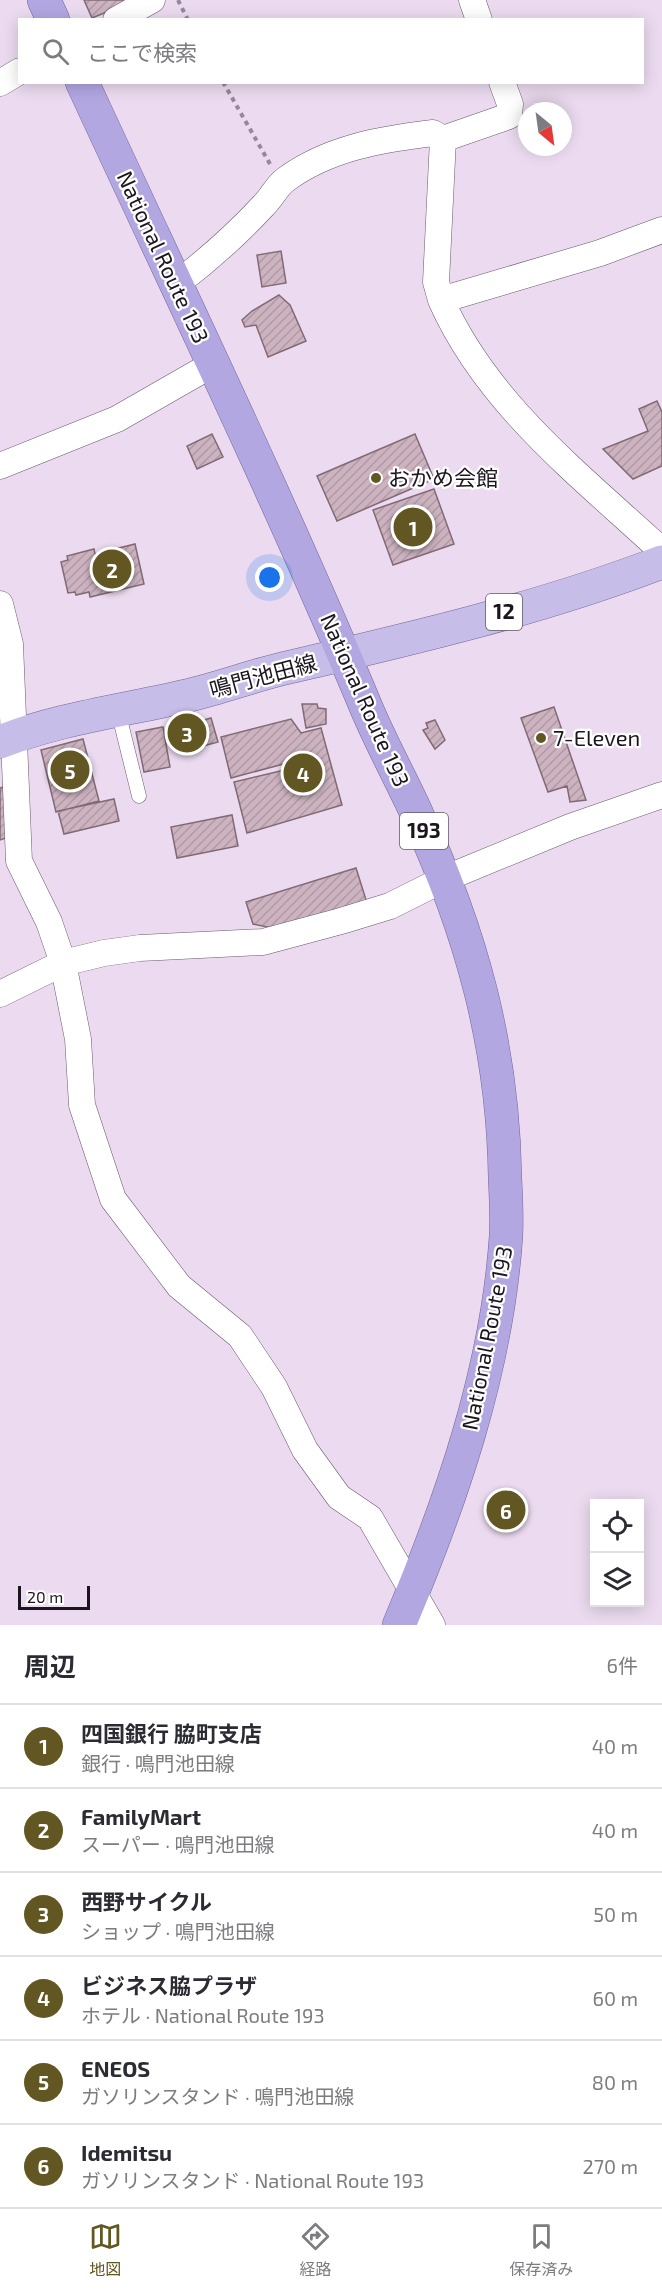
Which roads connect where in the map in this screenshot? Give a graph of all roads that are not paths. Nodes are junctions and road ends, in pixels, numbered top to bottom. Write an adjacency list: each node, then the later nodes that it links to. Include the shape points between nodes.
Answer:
1 (44, 0): 4 (highway)
2 (152, 0): 5 (street)
3 (472, 0): 6 (street)
4 (52, 18)
5 (120, 18)
6 (478, 18)
7 (18, 72): 8 (street)
8 (0, 83)
9 (83, 84): 13 (highway, National Route 193 / 193)
10 (503, 84): 11 (street, via 510,104 509,116)
11 (443, 140): 13 (street, via 433,132 392,138 348,149 304,168 283,181 265,204); 14 (street, via 436,282)
12 (662, 230): 14 (street, via 600,253)
13 (175, 285): 15 (highway, National Route 193 / 193)
14 (441, 300): 17 (street, via 477,367 528,427)
15 (213, 364): 16 (street, via 117,419); 20 (highway, National Route 193 / 193)
16 (0, 466)
17 (662, 551)
18 (662, 562): 20 (main road, 鳴門池田線 / 12, via 535,604)
19 (0, 604): 22 (street, via 10,644)
20 (344, 655): 21 (main road, 鳴門池田線 / 12); 25 (highway, National Route 193 / 193)
21 (118, 711): 22 (main road, 鳴門池田線 / 12); 24 (lane)
22 (8, 739): 26 (street, via 20,861 49,922)
23 (662, 795): 25 (street, via 570,827)
24 (140, 796)
25 (444, 879): 26 (street, via 390,906 263,942 140,948); 28 (highway, National Route 193 / 193, via 472,954 491,1029 504,1130 506,1235 495,1319 470,1434)
26 (63, 963): 27 (street); 28 (street, via 78,1039 82,1105 113,1199 179,1286 240,1336 273,1387 305,1450 339,1497 370,1518)
27 (0, 994)
28 (412, 1594): 29 (highway, National Route 193 / 193); 30 (street)
29 (399, 1625)
30 (432, 1625)

